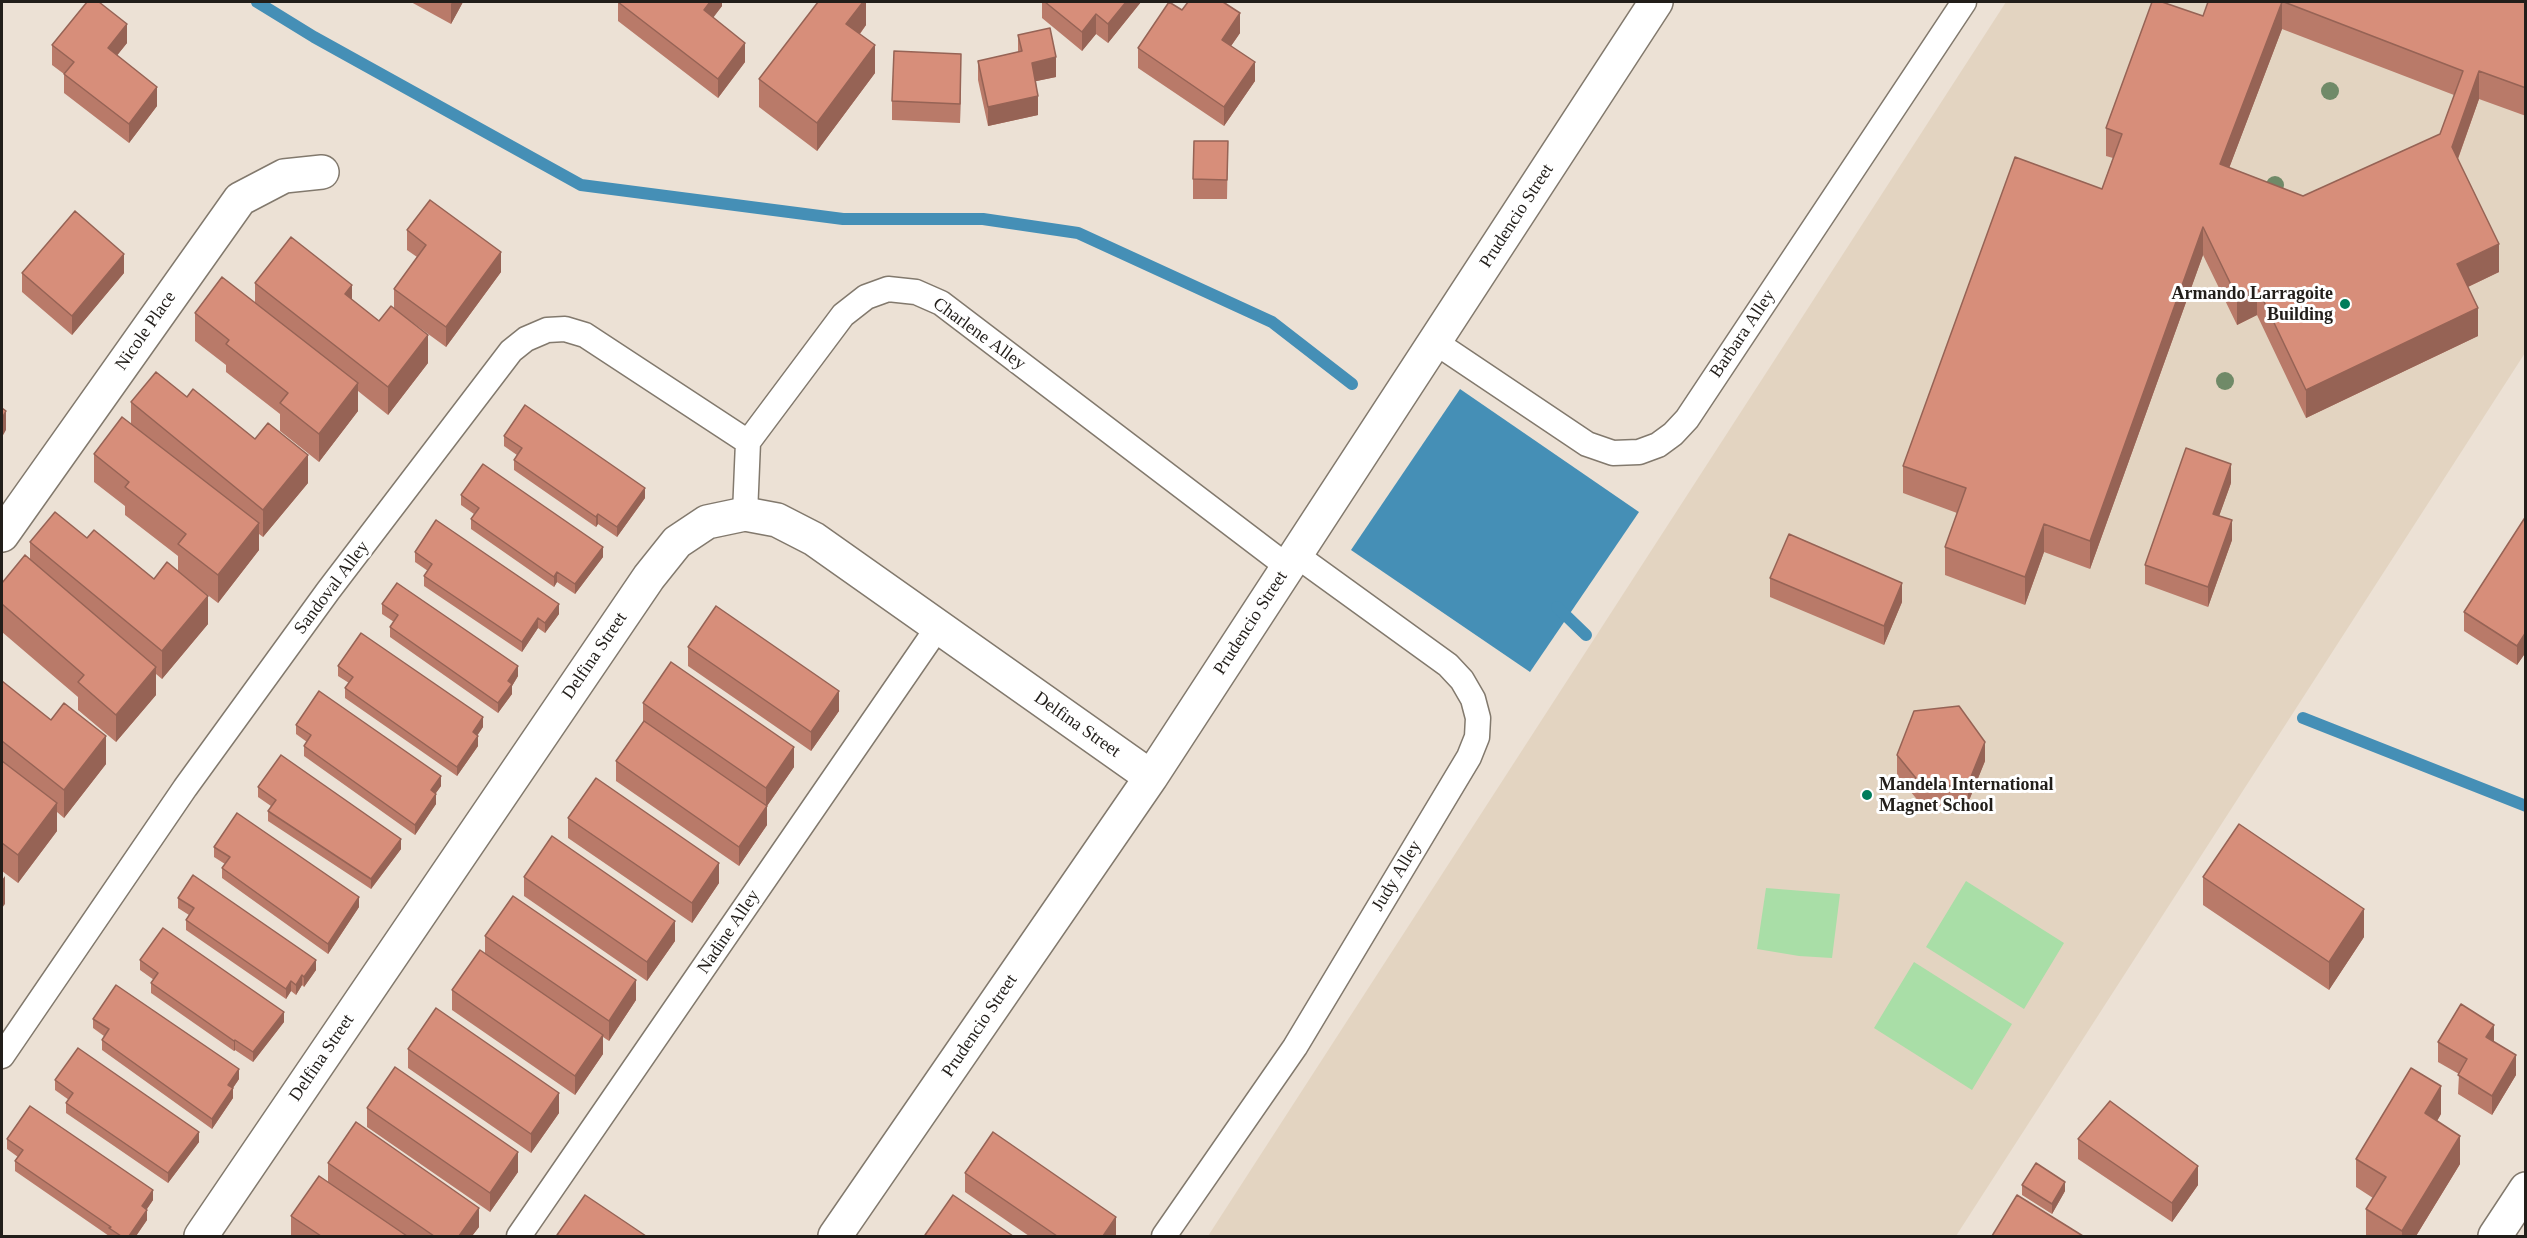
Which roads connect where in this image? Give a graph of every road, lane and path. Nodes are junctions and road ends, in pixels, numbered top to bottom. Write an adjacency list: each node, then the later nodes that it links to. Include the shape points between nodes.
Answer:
1 (1656, 2): 4 (street, Prudencio Street)
2 (1964, 2): 4 (lane, Barbara Alley, via 1687,419 1658,445 1639,452 1613,453 1587,444)
3 (322, 172): 7 (street, Nicole Place, via 284,176 240,199)
4 (1435, 342): 8 (street, Prudencio Street)
5 (748, 442): 6 (lane); 8 (lane, Charlene Alley, via 843,315 866,297 888,289 916,292 941,303); 11 (lane, Sandoval Alley, via 585,335 565,329 547,330 511,351 192,778)
6 (745, 514): 9 (street, Delfina Street, via 777,520 814,539); 13 (street, Delfina Street, via 706,522 677,542 649,577)
7 (2, 535)
8 (1292, 561): 10 (street, Prudencio Street); 16 (lane, Judy Alley, via 1448,665 1473,699 1477,737 1469,757 1295,1047)
9 (938, 627): 10 (street, Delfina Street); 14 (lane, Nadine Alley)
10 (1151, 777): 15 (street, Prudencio Street)
11 (2, 1056)
12 (2526, 1189): 17 (street)
13 (201, 1236)
14 (519, 1236)
15 (835, 1236)
16 (1164, 1236)
17 (2495, 1236)

